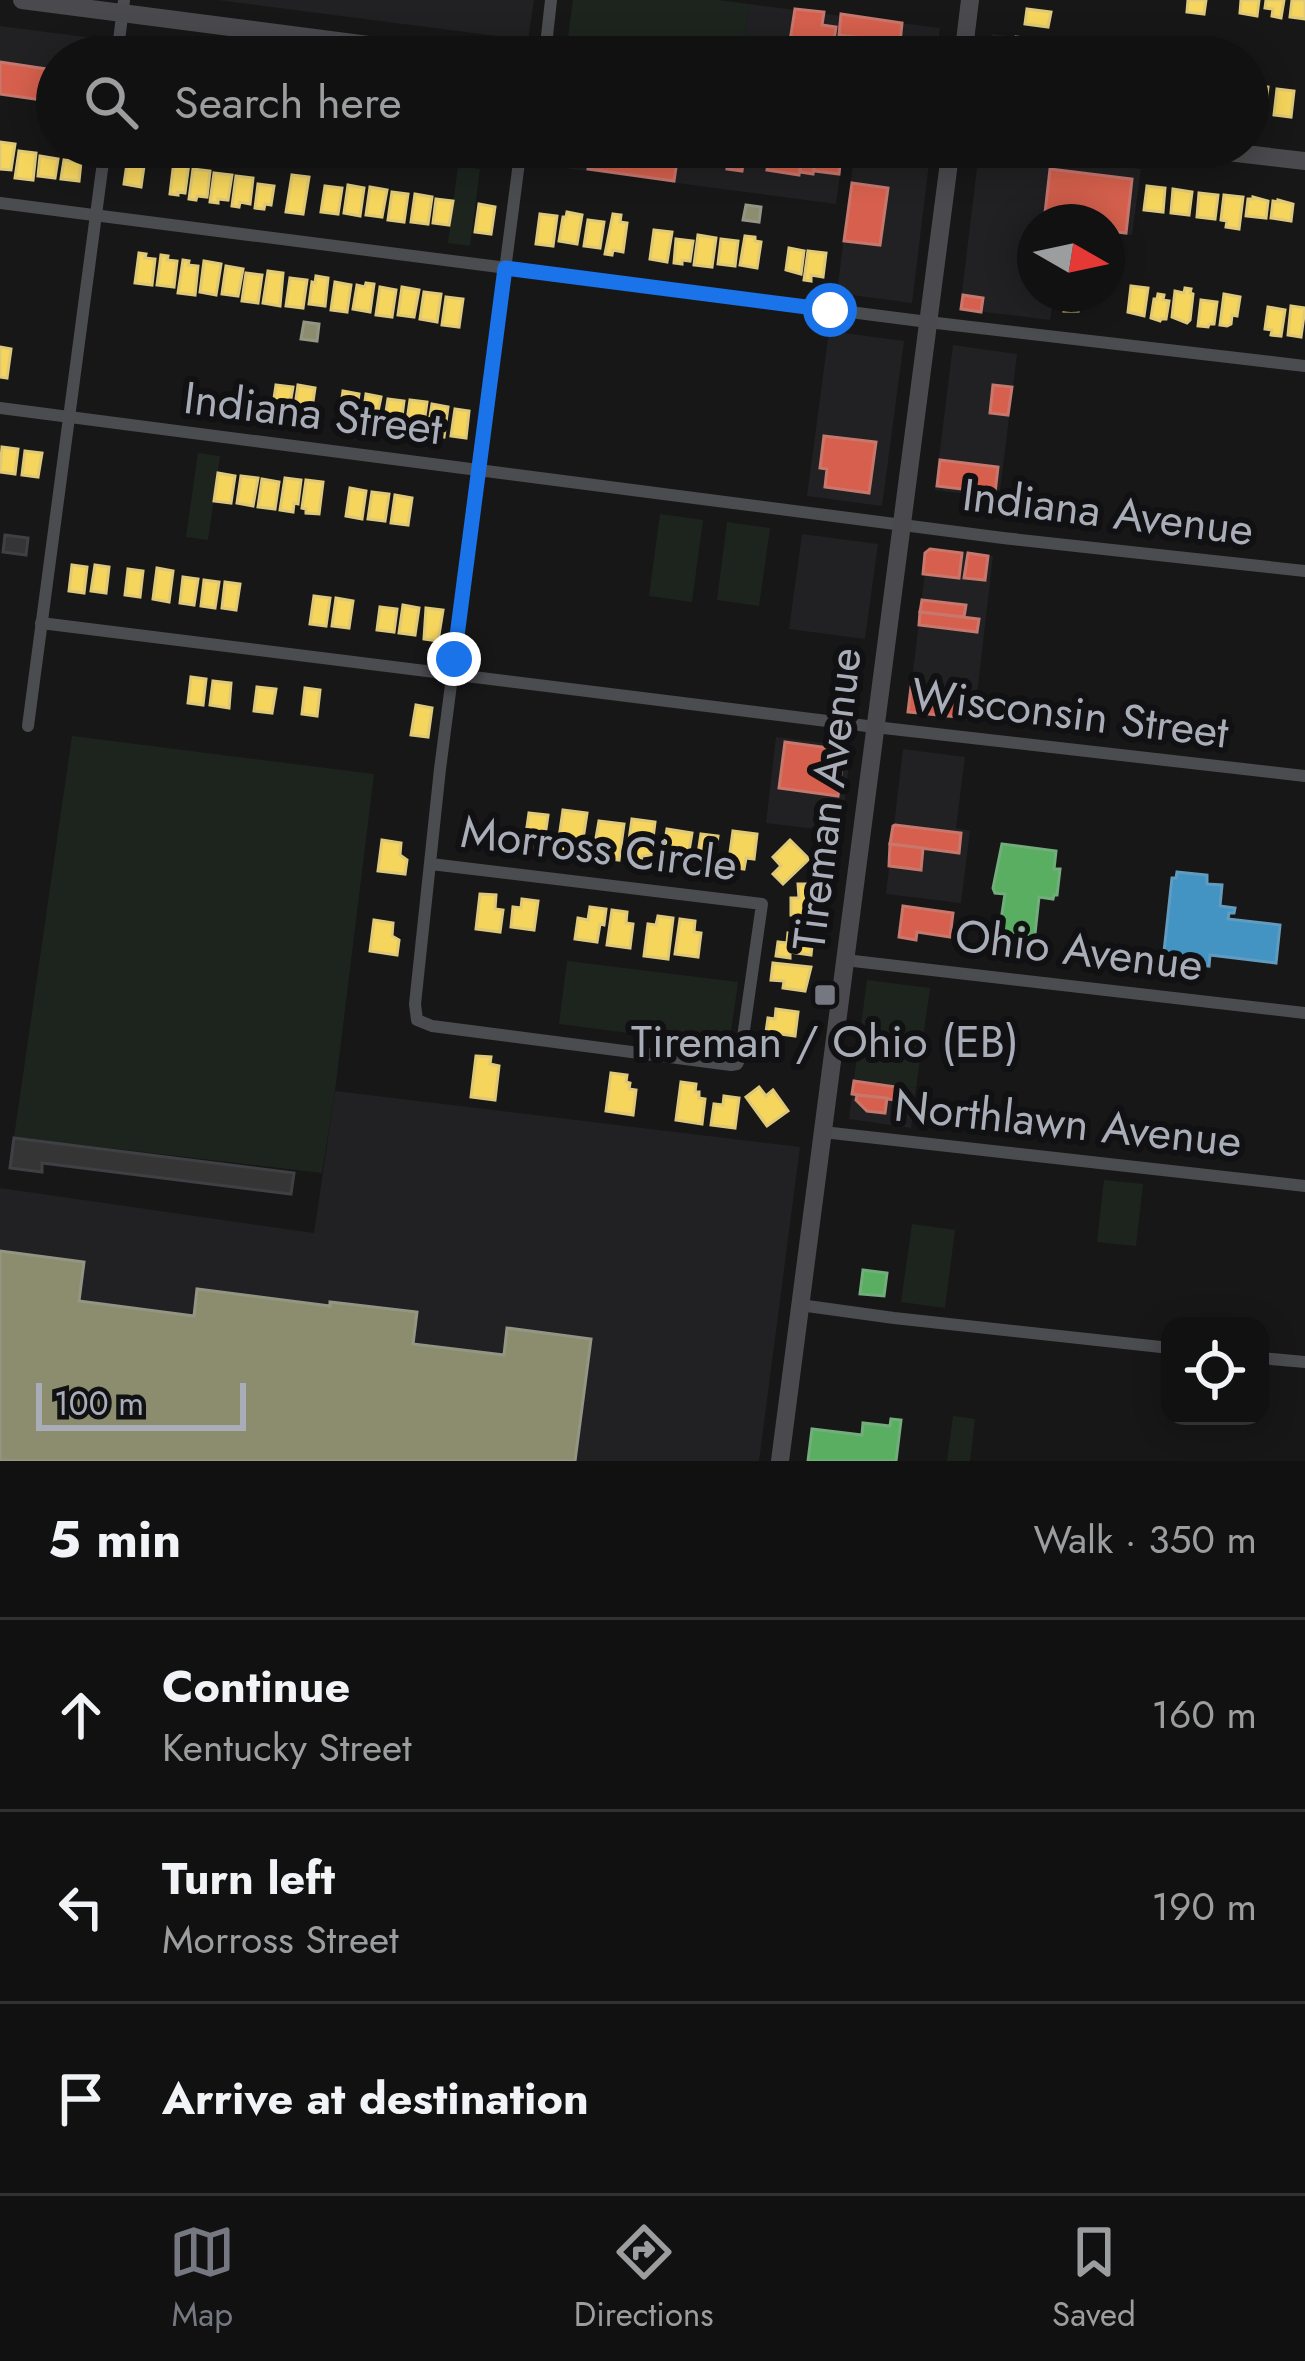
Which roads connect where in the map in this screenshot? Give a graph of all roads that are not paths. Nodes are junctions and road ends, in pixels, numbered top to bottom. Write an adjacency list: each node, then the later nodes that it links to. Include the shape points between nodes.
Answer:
1 (22, 0): 4 (street)
2 (551, 0): 7 (street)
3 (970, 0): 8 (street)
4 (123, 6): 5 (street); 6 (street)
5 (119, 36)
6 (322, 36)
7 (547, 36)
8 (966, 36)
9 (1269, 156): 10 (street)
10 (1305, 160)
11 (103, 168): 15 (street)
12 (518, 168): 16 (street, Morross Circle)
13 (948, 168): 17 (street, Tireman Avenue)
14 (0, 203): 15 (street)
15 (97, 215): 16 (street); 20 (street)
16 (505, 268): 17 (street); 21 (street, Morross Circle)
17 (928, 322): 18 (street); 22 (street, Tireman Avenue)
18 (1305, 366)
19 (0, 408): 20 (street, Indiana Street)
20 (70, 418): 21 (street, Indiana Street); 24 (street)
21 (479, 471): 22 (street, Indiana Street); 25 (street, Morross Circle)
22 (902, 525): 23 (street, Indiana Avenue); 27 (street, Tireman Avenue)
23 (1305, 571)
24 (41, 623): 25 (street, Wisconsin Street); 26 (street)
25 (452, 674): 27 (street, Wisconsin Street); 29 (street, Morross Circle)
26 (28, 726)
27 (875, 727): 28 (street, Wisconsin Street); 30 (street, Tireman Avenue)
28 (1305, 776)
29 (431, 864): 29 (street, Morross Circle, via 762,904 740,1058 731,1065 417,1020)
30 (845, 960): 31 (street, Ohio Avenue); 32 (street, Tireman Avenue)
31 (1305, 1013)
32 (823, 1132): 33 (street, Northlawn Avenue); 34 (street, Tireman Avenue)
33 (1305, 1186)
34 (800, 1305): 35 (street); 38 (street, Tireman Avenue)
35 (1161, 1347)
36 (1269, 1359): 37 (street)
37 (1305, 1363)
38 (780, 1461)

